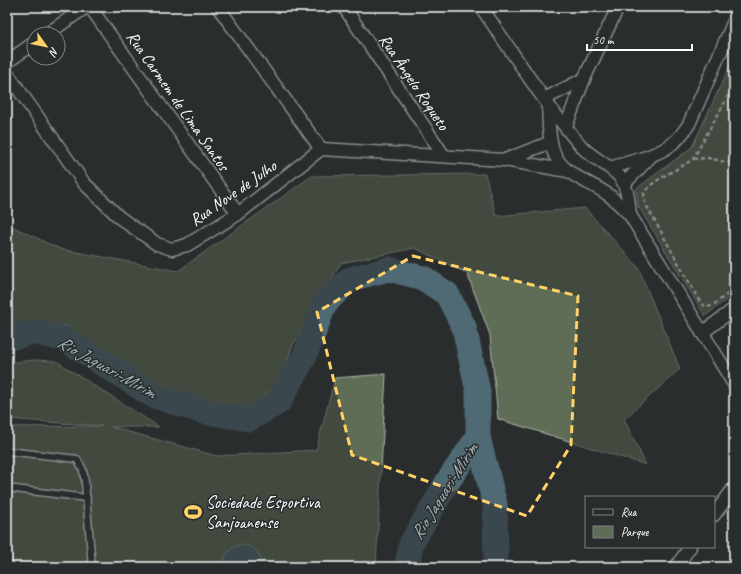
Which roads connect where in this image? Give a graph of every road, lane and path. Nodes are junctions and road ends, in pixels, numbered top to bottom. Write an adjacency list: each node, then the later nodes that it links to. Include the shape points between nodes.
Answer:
1 (86, 7): 8 (street)
2 (90, 7): 26 (street, Rua Carmem de Lima Santos)
3 (218, 7): 17 (street)
4 (344, 7): 19 (street, Rua Ângelo Roqueto)
5 (618, 7): 12 (street)
6 (485, 9): 14 (street)
7 (734, 21): 18 (street, via 682,135 672,145)
8 (59, 26)
9 (26, 49): 10 (street)
10 (7, 62)
11 (7, 73): 26 (street, Rua Nove de Julho, via 84,182 120,218 157,244 172,248 187,245)
12 (584, 79): 14 (street); 15 (street)
13 (734, 82): 21 (path)
14 (546, 102): 15 (street); 16 (street)
15 (566, 126): 23 (street, via 589,154)
16 (552, 142): 20 (street); 24 (street, via 556,157)
17 (321, 149): 19 (street); 26 (street, Rua Nove de Julho)
18 (652, 155): 23 (street); 25 (street)
19 (444, 156): 20 (street)
20 (504, 160): 24 (street)
21 (693, 160): 22 (path, via 708,158); 28 (path, via 650,185 644,193 645,203 700,302 706,307 712,306)
22 (734, 164)
23 (610, 168): 25 (street, via 619,175)
24 (568, 171): 27 (street, via 610,197)
25 (624, 184): 27 (street)
26 (238, 214)
27 (630, 215): 30 (street)
28 (734, 289)
29 (734, 309): 30 (street)
30 (702, 333): 31 (street)
31 (734, 384)
32 (7, 451): 35 (lane, via 77,459 83,470)
33 (7, 488): 35 (lane)
34 (734, 488): 36 (street)
35 (87, 498): 38 (lane)
36 (715, 514)
37 (689, 548): 39 (street)
38 (92, 567)
39 (676, 567)

